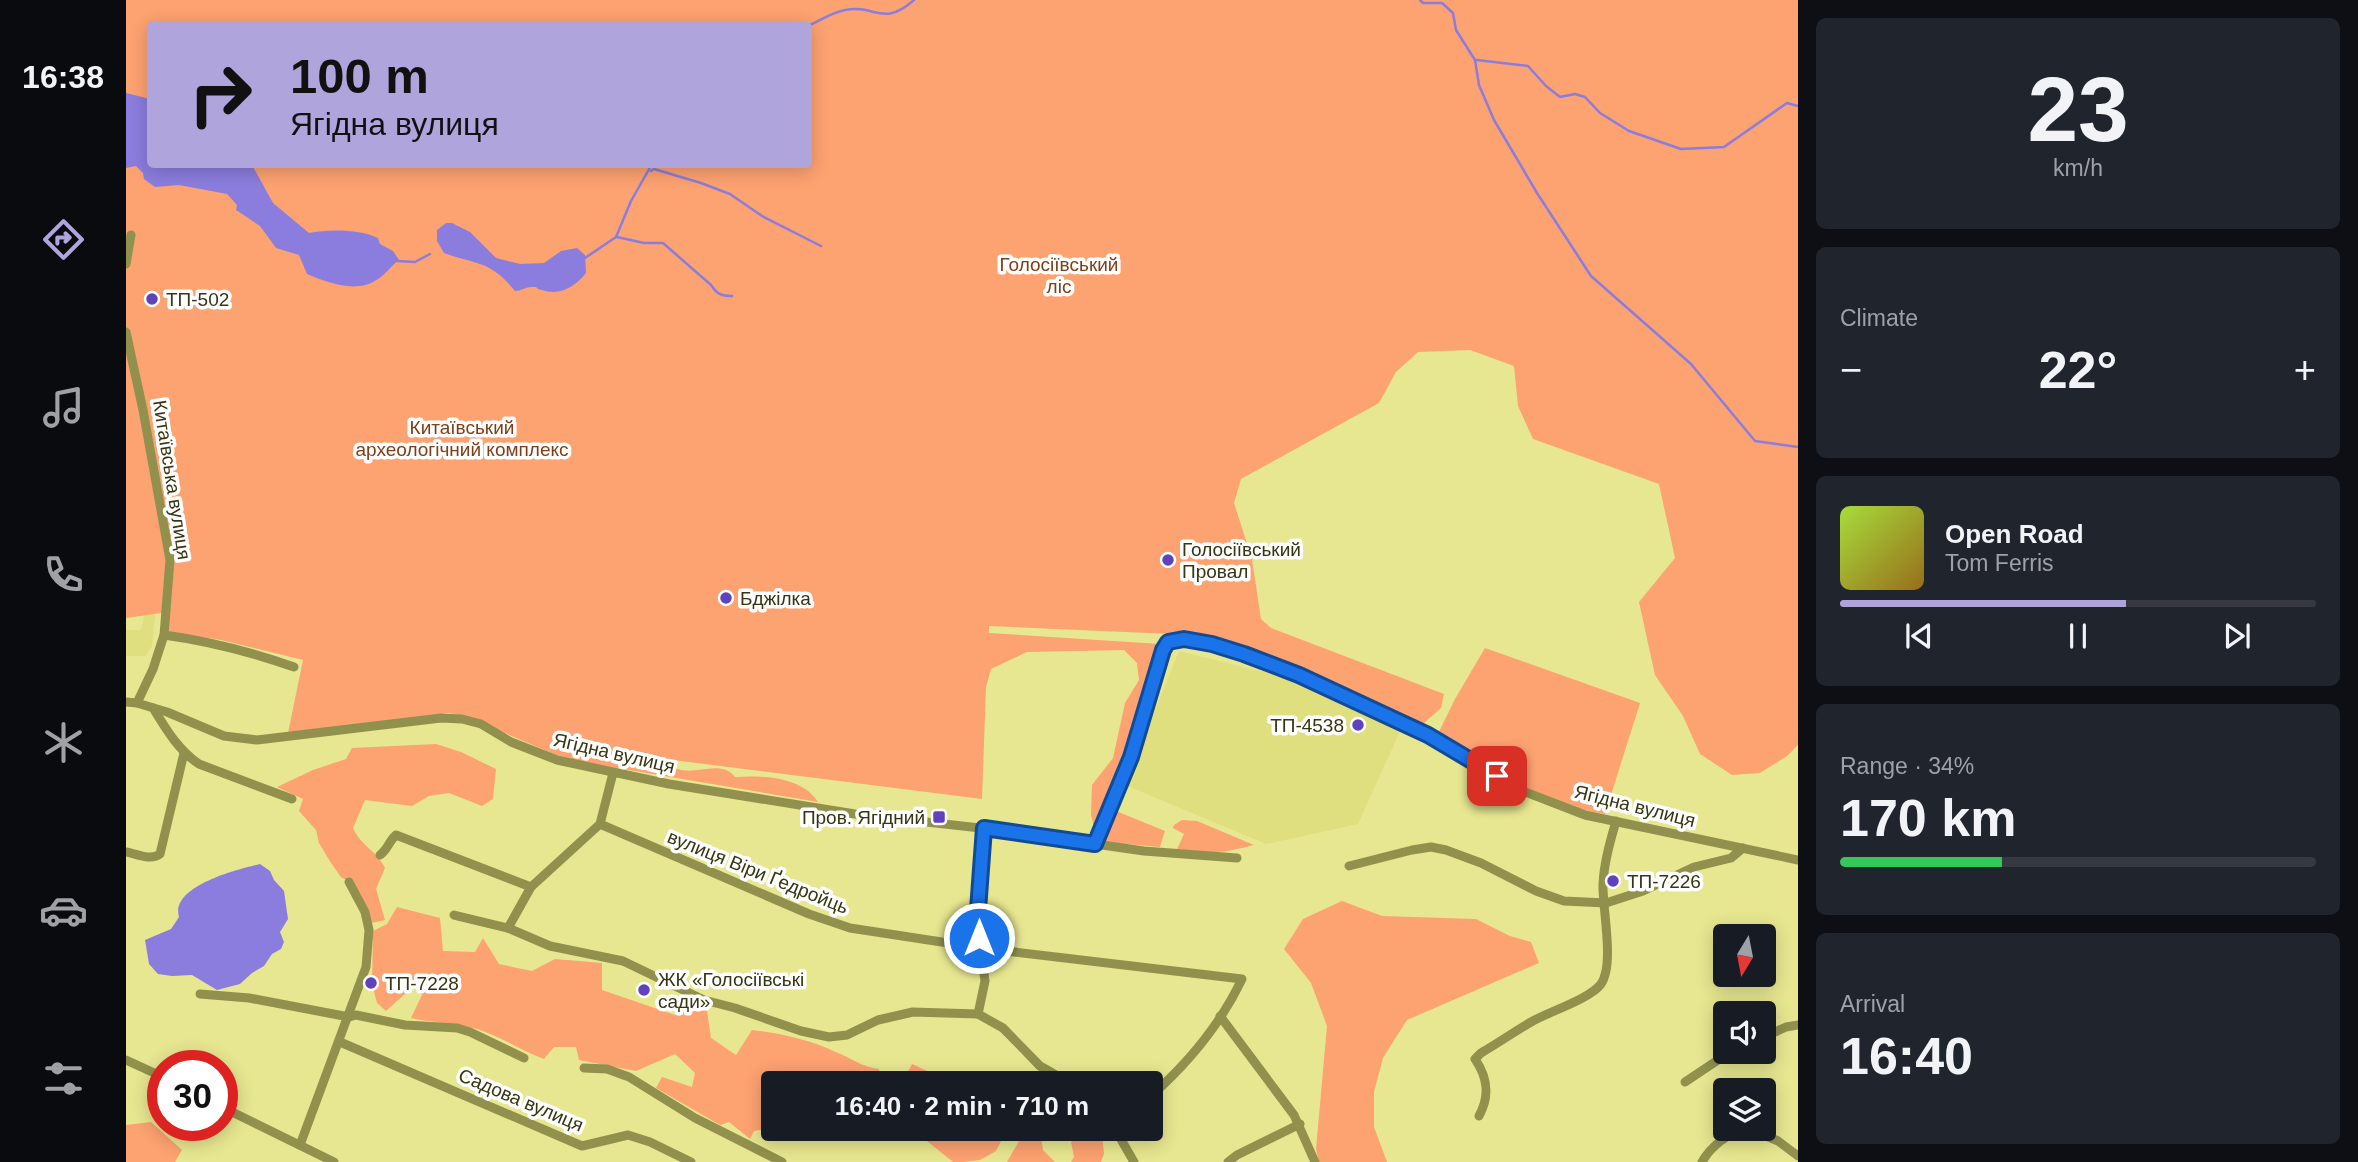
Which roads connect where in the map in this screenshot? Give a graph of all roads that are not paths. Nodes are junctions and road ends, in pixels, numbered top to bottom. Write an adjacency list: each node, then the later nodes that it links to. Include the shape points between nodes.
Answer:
1 (131, 235): 2 (street)
2 (126, 264)
3 (126, 332): 4 (street, Китаївська вулиця, via 168,544)
4 (164, 635): 5 (street, via 208,641); 7 (street, Китаївська вулиця)
5 (293, 667)
6 (126, 702): 7 (street)
7 (137, 703): 8 (street, Ягідна вулиця)
8 (153, 708): 9 (street); 10 (street, Ягідна вулиця, via 209,732 257,740 462,719 557,761)
9 (184, 753): 11 (street, via 199,764); 17 (street, via 160,854 155,858)
10 (613, 773): 13 (street); 14 (street, Ягідна вулиця, via 843,812)
11 (292, 799)
12 (1616, 821): 15 (street, Ягідна вулиця, via 1585,815 1520,790 1428,735 1299,675 1244,654 1184,639 1168,642 1163,650 1131,757); 16 (street, Ягідна вулиця); 24 (street, via 1605,862)
13 (600, 824): 23 (street); 27 (street, вулиця Віри Ґедройць, via 827,921)
14 (984, 828): 15 (street, Ягідна вулиця); 27 (street, via 978,910)
15 (1095, 844): 19 (street, Ягідна вулиця)
16 (1743, 848): 20 (street, Ягідна вулиця); 24 (street, via 1731,858 1694,867)
17 (126, 852)
18 (380, 855): 23 (street, via 396,835)
19 (1237, 858)
20 (1798, 860)
21 (1349, 866): 24 (street, via 1412,850 1446,850 1564,901)
22 (349, 881): 31 (street, via 369,930 366,967)
23 (531, 887): 26 (street)
24 (1606, 903): 44 (street, via 1606,974 1601,985 1480,1053 1475,1059 1487,1095)
25 (454, 915): 26 (street)
26 (508, 928): 29 (street, via 550,946 623,961 693,996 829,1037 913,1012)
27 (981, 948): 29 (street, via 985,981); 30 (street, вулиця Віри Ґедройць, via 1242,979)
28 (200, 993): 31 (street)
29 (978, 1014): 40 (street, via 1003,1028)
30 (1220, 1016): 42 (street); 45 (street)
31 (349, 1017): 34 (street); 35 (street, via 457,1028)
32 (1798, 1025): 33 (street)
33 (1776, 1032)
34 (340, 1042): 49 (street); 52 (street, Садова вулиця, via 582,1146 628,1135)
35 (524, 1058)
36 (126, 1060): 39 (street)
37 (1713, 1063): 41 (street)
38 (584, 1068): 53 (street, via 607,1069 629,1077 695,1118)
39 (147, 1070)
40 (1049, 1071)
41 (1685, 1082)
42 (1163, 1084)
43 (238, 1115): 49 (street)
44 (1479, 1116)
45 (1300, 1124): 55 (street); 56 (street)
46 (1122, 1141): 54 (street)
47 (1722, 1141): 57 (street)
48 (1776, 1141): 50 (street)
49 (300, 1145): 51 (street)
50 (1798, 1156)
51 (334, 1162)
52 (691, 1162)
53 (782, 1162)
54 (1134, 1162)
55 (1228, 1162)
56 (1315, 1162)
57 (1702, 1162)

